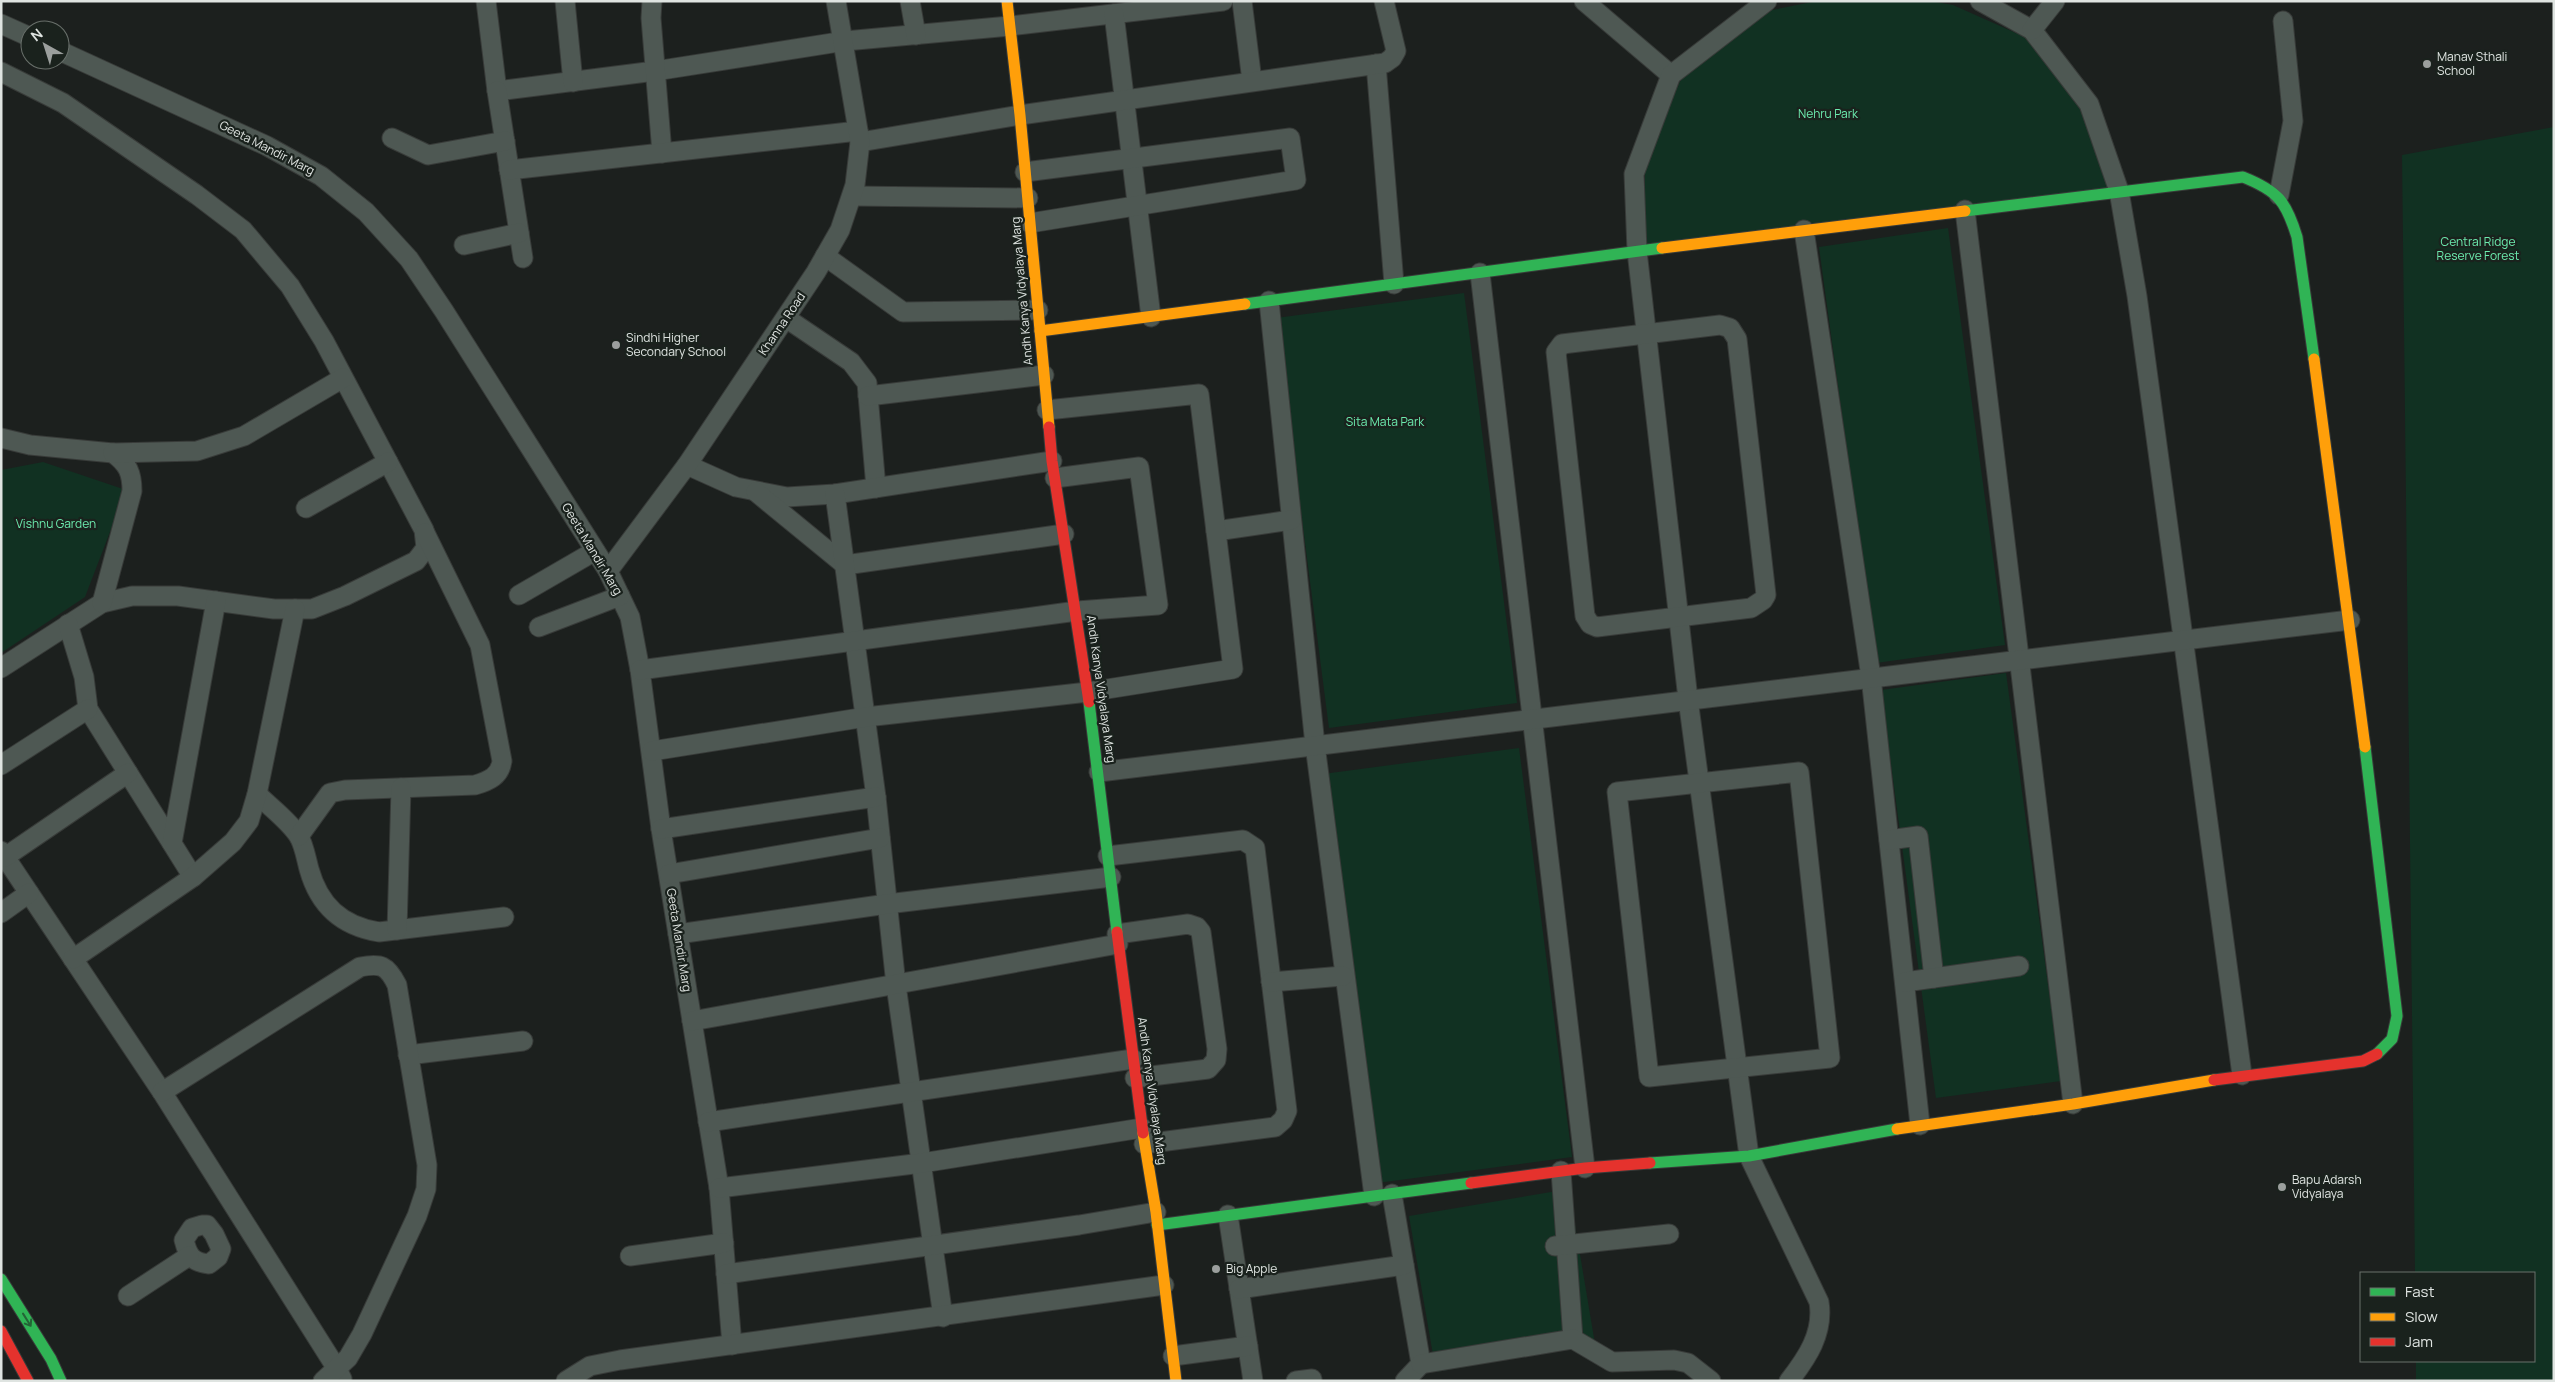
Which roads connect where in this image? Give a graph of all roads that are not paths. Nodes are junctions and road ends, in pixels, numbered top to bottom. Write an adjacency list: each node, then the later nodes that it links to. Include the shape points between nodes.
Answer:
1 (486, 1): 30 (street)
2 (565, 1): 29 (street)
3 (652, 1): 26 (street)
4 (836, 1): 22 (street, Khanna Road)
5 (910, 1): 21 (street)
6 (1007, 1): 18 (street, Andh Kanya Vidyalaya Marg)
7 (1242, 1): 28 (street)
8 (1384, 1): 24 (street, via 1396,51 1392,58)
9 (1584, 1): 27 (street)
10 (1767, 1): 27 (street)
11 (1980, 1): 19 (street)
12 (2054, 1): 19 (street)
13 (1213, 2): 15 (street)
14 (1084, 9): 15 (street); 18 (street)
15 (1114, 14): 31 (street)
16 (2283, 21): 41 (street, via 2293,121)
17 (1, 24): 20 (street)
18 (1010, 26): 21 (street); 32 (street, Andh Kanya Vidyalaya Marg)
19 (2032, 30): 40 (street, via 2089,104)
20 (20, 33)
21 (916, 35): 22 (street)
22 (845, 42): 26 (street); 33 (street, Khanna Road)
23 (70, 56): 78 (street, Geeta Mandir Marg, via 267,146 321,176 366,212 408,259 444,311)
24 (1376, 64): 28 (street); 54 (street)
25 (1, 72): 62 (street, via 63,103 243,230 290,286)
26 (655, 72): 29 (street); 36 (street)
27 (1671, 75): 50 (street, via 1634,174)
28 (1252, 81): 31 (street)
29 (573, 82): 30 (street)
30 (497, 92): 35 (street)
31 (1125, 99): 32 (street); 37 (street)
32 (1020, 115): 33 (street); 39 (street, Andh Kanya Vidyalaya Marg)
33 (859, 136): 36 (street); 42 (street, Khanna Road)
34 (392, 138): 35 (street, via 428,155)
35 (505, 141): 38 (street)
36 (662, 153): 38 (street)
37 (1132, 156): 39 (street); 44 (street); 44 (street, via 1290,138 1296,180)
38 (509, 170): 48 (street)
39 (1025, 172): 43 (street, Andh Kanya Vidyalaya Marg)
40 (2119, 191): 41 (street, via 2243,177); 45 (street); 92 (street, via 2137,296)
41 (2279, 195): 88 (street, via 2290,212 2297,237)
42 (852, 196): 43 (street); 51 (street, Khanna Road, via 840,230)
43 (1028, 198): 46 (street, Andh Kanya Vidyalaya Marg)
44 (1138, 206): 46 (street); 57 (street)
45 (1965, 210): 47 (street); 93 (street)
46 (1030, 223): 56 (street, Andh Kanya Vidyalaya Marg)
47 (1804, 230): 50 (street); 96 (street)
48 (519, 233): 49 (street); 52 (street)
49 (464, 245)
50 (1637, 251): 53 (street); 60 (street)
51 (825, 256): 56 (street, via 903,312); 58 (street, Khanna Road)
52 (523, 258)
53 (1480, 273): 54 (street); 101 (street)
54 (1394, 284): 55 (street)
55 (1269, 301): 57 (street); 74 (street)
56 (1038, 310): 59 (street, Andh Kanya Vidyalaya Marg)
57 (1151, 317): 59 (street)
58 (786, 318): 63 (street, via 852,362 867,383); 68 (street, Khanna Road)
59 (1040, 331): 61 (street, Andh Kanya Vidyalaya Marg)
60 (1647, 335): 87 (street); 87 (street, via 1720,325 1730,328 1736,339 1766,595 1751,608); 87 (street, via 1562,344 1556,352 1585,616 1590,624 1597,627)
61 (1044, 375): 63 (street); 64 (street, Andh Kanya Vidyalaya Marg)
62 (343, 378): 66 (street, via 244,436 197,451); 67 (street)
63 (868, 396): 70 (street)
64 (1047, 410): 69 (street, Andh Kanya Vidyalaya Marg); 76 (street, via 1200,394)
65 (1, 438): 66 (street, via 30,445)
66 (113, 453): 84 (street, via 124,460 132,475 132,491)
67 (388, 462): 73 (street); 75 (street)
68 (687, 465): 71 (street, via 736,487); 80 (street, Khanna Road)
69 (1053, 470): 70 (street); 77 (street, Andh Kanya Vidyalaya Marg); 86 (street, via 1103,480 1139,467 1158,605)
70 (876, 488): 72 (street)
71 (754, 490): 72 (street, via 787,496); 79 (street)
72 (835, 494): 79 (street)
73 (306, 508)
74 (1292, 520): 76 (street); 102 (street)
75 (424, 530): 85 (street, via 426,548 416,562 312,609); 108 (street, via 480,645 502,761 495,776 475,785)
76 (1216, 531): 97 (street, via 1233,669)
77 (1064, 534): 79 (street); 86 (street, Andh Kanya Vidyalaya Marg)
78 (595, 552): 80 (street, Geeta Mandir Marg); 81 (street)
79 (845, 565): 91 (street)
80 (608, 571): 82 (street, Geeta Mandir Marg)
81 (519, 595)
82 (620, 596): 90 (street); 95 (street, Geeta Mandir Marg, via 630,617)
83 (216, 601): 84 (street, via 178,596 132,596); 85 (street); 115 (street)
84 (102, 603): 89 (street)
85 (295, 609): 109 (street)
86 (1077, 611): 91 (street); 97 (street, Andh Kanya Vidyalaya Marg)
87 (1680, 617): 98 (street)
88 (2350, 620): 92 (street); 142 (street, via 2397,1016 2396,1031 2388,1046 2378,1055 2363,1061)
89 (68, 624): 94 (street); 99 (street, via 84,677)
90 (539, 627)
91 (856, 640): 95 (street); 100 (street)
92 (2182, 640): 93 (street); 142 (street)
93 (2020, 659): 96 (street); 146 (street)
94 (1, 668)
95 (640, 670): 103 (street, Geeta Mandir Marg)
96 (1871, 677): 98 (street); 114 (street)
97 (1088, 692): 100 (street); 105 (street, Andh Kanya Vidyalaya Marg)
98 (1688, 699): 101 (street); 107 (street)
99 (88, 709): 104 (street); 106 (street)
100 (866, 717): 103 (street); 110 (street)
101 (1532, 718): 102 (street); 152 (street)
102 (1315, 745): 105 (street); 132 (street)
103 (652, 751): 111 (street, Geeta Mandir Marg)
104 (1, 765)
105 (1099, 772): 117 (street, Andh Kanya Vidyalaya Marg)
106 (128, 773): 115 (street); 116 (street)
107 (1699, 784): 141 (street); 141 (street, via 1617,792 1649,1078); 141 (street, via 1800,772 1830,1058)
108 (401, 788): 112 (street, via 330,793); 127 (street)
109 (257, 794): 112 (street); 119 (street, via 242,832)
110 (876, 797): 111 (street); 113 (street)
111 (661, 829): 118 (street, Geeta Mandir Marg)
112 (299, 836): 127 (street, via 314,888 336,913 360,929 378,932)
113 (880, 838): 118 (street); 122 (street)
114 (1889, 840): 123 (street, via 1918,836); 124 (street)
115 (172, 843): 119 (street)
116 (3, 854): 121 (street)
117 (1108, 856): 120 (street, Andh Kanya Vidyalaya Marg); 134 (street, via 1243,840 1251,843 1255,848)
118 (669, 874): 128 (street, Geeta Mandir Marg)
119 (193, 877): 130 (street)
120 (1111, 877): 122 (street); 129 (street, Andh Kanya Vidyalaya Marg)
121 (30, 893): 125 (street); 130 (street)
122 (887, 904): 128 (street); 136 (street)
123 (1926, 908): 124 (street); 133 (street)
124 (1897, 910): 135 (street)
125 (1, 913)
126 (504, 917): 127 (street)
127 (397, 930)
128 (678, 934): 137 (street, Geeta Mandir Marg)
129 (1117, 939): 136 (street); 140 (street, Andh Kanya Vidyalaya Marg); 143 (street, via 1188,924 1197,927 1201,932 1217,1049 1216,1060 1208,1069)
130 (73, 959): 145 (street)
131 (2019, 966): 133 (street)
132 (1343, 976): 134 (street); 155 (street)
133 (1934, 978): 135 (street)
134 (1272, 982): 149 (street, via 1287,1111 1284,1120 1275,1127)
135 (1905, 982): 148 (street)
136 (896, 985): 137 (street); 144 (street)
137 (692, 1021): 147 (street, Geeta Mandir Marg)
138 (523, 1040): 139 (street)
139 (408, 1055): 145 (street, via 397,985 390,972 377,964 360,967); 179 (street, via 427,1165 426,1188 417,1216 362,1334)
140 (1133, 1059): 143 (street, Andh Kanya Vidyalaya Marg); 144 (street)
141 (1737, 1066): 150 (street)
142 (2242, 1075): 146 (street)
143 (1135, 1078): 149 (street, Andh Kanya Vidyalaya Marg)
144 (911, 1091): 147 (street); 151 (street)
145 (162, 1092): 156 (street)
146 (2073, 1104): 148 (street)
147 (708, 1122): 154 (street, Geeta Mandir Marg)
148 (1920, 1126): 150 (street)
149 (1143, 1136): 151 (street); 158 (street, Andh Kanya Vidyalaya Marg)
150 (1749, 1156): 152 (street); 189 (street, via 1819,1302 1820,1324 1807,1358)
151 (922, 1163): 154 (street); 162 (street)
152 (1585, 1168): 153 (street)
153 (1561, 1171): 155 (street); 163 (street)
154 (719, 1188): 161 (street, Geeta Mandir Marg)
155 (1383, 1195): 157 (street); 166 (street)
156 (240, 1215): 159 (street); 179 (street)
157 (1228, 1216): 158 (street); 170 (street)
158 (1156, 1218): 162 (street); 169 (street, Andh Kanya Vidyalaya Marg)
159 (214, 1234): 164 (street, via 207,1225 192,1228 184,1240); 164 (street, via 221,1249 218,1257 210,1264 199,1263)
160 (1669, 1234): 163 (street)
161 (724, 1243): 165 (street); 167 (street, Geeta Mandir Marg)
162 (932, 1244): 167 (street); 172 (street)
163 (1560, 1245): 174 (street)
164 (189, 1256): 171 (street)
165 (630, 1256)
166 (1404, 1265): 170 (street); 178 (street)
167 (726, 1274): 175 (street, Geeta Mandir Marg)
168 (1, 1279): 181 (street, one-way to 181, via 51,1359)
169 (1164, 1285): 172 (street); 177 (street, Andh Kanya Vidyalaya Marg)
170 (1239, 1289): 176 (street)
171 (128, 1296)
172 (943, 1317): 175 (street)
173 (1, 1331): 180 (street)
174 (1573, 1339): 178 (street); 188 (street, via 1612,1362 1674,1360 1688,1363)
175 (732, 1345): 182 (street, via 590,1366)
176 (1248, 1346): 177 (street); 184 (street)
177 (1173, 1356): 183 (street, Andh Kanya Vidyalaya Marg)
178 (1421, 1364): 187 (street)
179 (334, 1377)
180 (28, 1381)
181 (61, 1381)
182 (566, 1381)
183 (1176, 1381)
184 (1253, 1381)
185 (1296, 1381): 186 (street)
186 (1312, 1381)
187 (1405, 1381)
188 (1711, 1381)
189 (1789, 1381)

